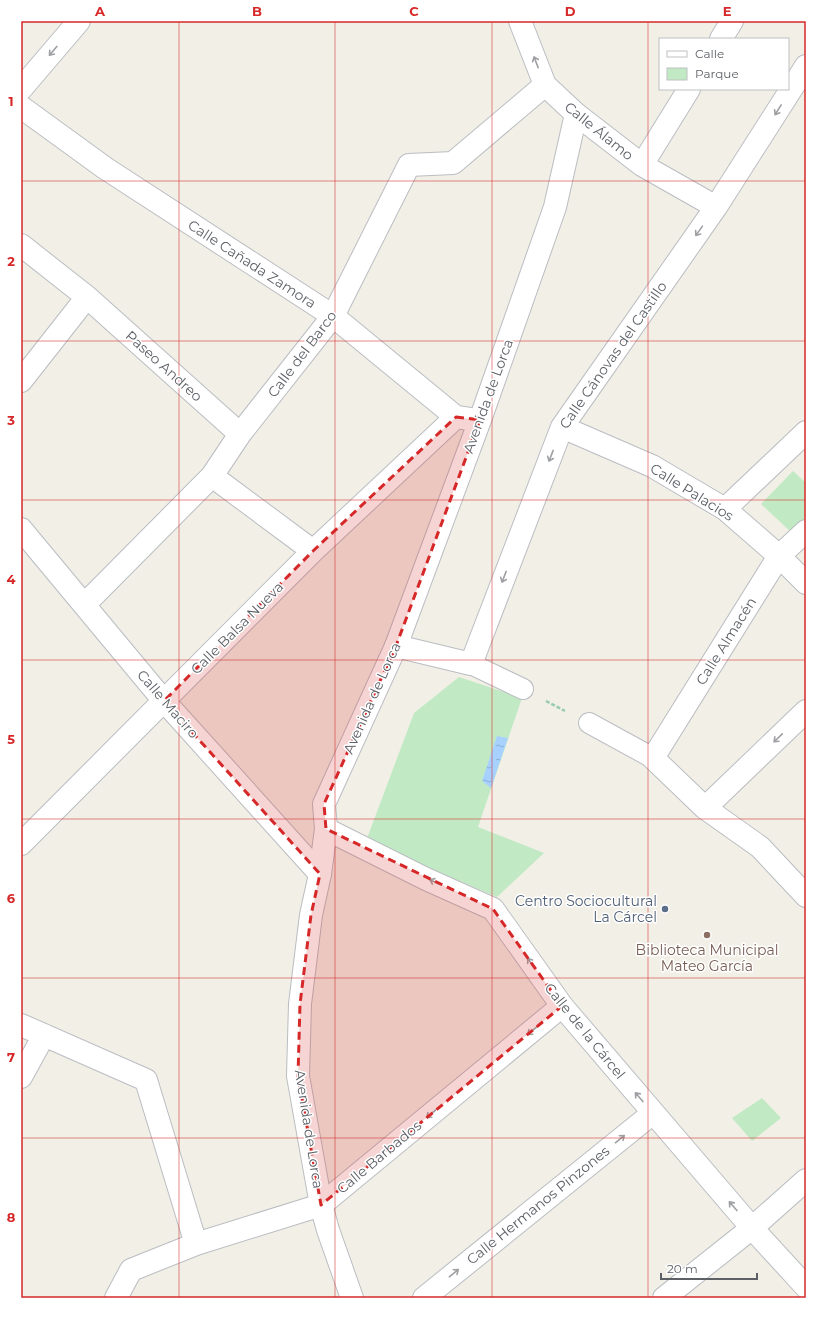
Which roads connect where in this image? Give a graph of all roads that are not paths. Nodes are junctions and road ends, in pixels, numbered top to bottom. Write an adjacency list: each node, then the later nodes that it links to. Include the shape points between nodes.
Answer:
1 (79, 21): 7 (street, one-way to 7)
2 (520, 21): 6 (street, Calle Álamo, one-way to 2)
3 (732, 21): 4 (street)
4 (722, 38)
5 (806, 66): 12 (street, Calle Cánovas del Castillo, one-way to 12)
6 (545, 85): 10 (street, Calle Álamo); 15 (street, Calle del Barco, via 453,163 409,165)
7 (21, 88)
8 (688, 90): 11 (street)
9 (21, 107): 15 (street, Calle Cañada Zamora, via 105,168)
10 (576, 114): 11 (street, Calle Álamo); 18 (street, Avenida de Lorca, via 556,207)
11 (642, 165): 12 (street, Calle Álamo)
12 (716, 207): 19 (street, Calle Cánovas del Castillo, one-way to 19)
13 (21, 245): 14 (street, Paseo Andreo)
14 (87, 297): 16 (street); 20 (street, Paseo Andreo)
15 (333, 316): 17 (street, Calle Cañada Zamora); 20 (street, Calle del Barco)
16 (21, 381)
17 (456, 417): 18 (street); 26 (street, Calle Balsa Nueva)
18 (480, 420): 30 (street, Avenida de Lorca)
19 (562, 426): 23 (street, Calle Palacios, via 652,466); 31 (street, Calle Cánovas del Castillo, one-way to 31)
20 (240, 434): 22 (street, Calle del Barco)
21 (802, 443): 23 (street)
22 (212, 476): 26 (street); 29 (street, Calle del Barco)
23 (725, 509): 27 (street, Calle Palacios)
24 (21, 529): 29 (street, Calle Maciro)
25 (806, 531): 27 (street, Calle Almacén)
26 (313, 551): 33 (street, Calle Balsa Nueva)
27 (779, 556): 28 (street, Calle Palacios); 36 (street, Calle Almacén)
28 (806, 583)
29 (84, 605): 33 (street, Calle Maciro)
30 (396, 646): 31 (street); 38 (street, Avenida de Lorca, via 324,804)
31 (471, 664): 32 (street)
32 (523, 689)
33 (164, 701): 39 (street, Calle Balsa Nueva); 40 (street, Calle Maciro)
34 (806, 711): 37 (street, one-way to 37)
35 (589, 723): 36 (street)
36 (653, 758): 37 (street)
37 (705, 808): 41 (street, via 760,847)
38 (326, 829): 40 (street, Avenida de Lorca); 42 (street, Calle de la Cárcel, one-way to 38, via 493,910)
39 (21, 844)
40 (320, 874): 48 (street, Avenida de Lorca, via 311,915 300,1004 298,1076)
41 (806, 896)
42 (562, 1006): 46 (street, Calle de la Cárcel, one-way to 42); 48 (street, Calle Barbados, one-way to 48)
43 (21, 1025): 44 (street)
44 (44, 1035): 45 (street); 50 (street, via 146,1080)
45 (21, 1077)
46 (653, 1113): 49 (street, Calle de la Cárcel, one-way to 46); 54 (street, Calle Hermanos Pinzones, one-way to 46)
47 (806, 1180): 49 (street)
48 (321, 1205): 50 (street, Calle Barbados); 53 (street, Avenida de Lorca)
49 (752, 1228): 51 (street, Calle de la Cárcel); 55 (street)
50 (196, 1244): 52 (street, Calle Barbados, via 131,1270)
51 (806, 1287)
52 (116, 1298)
53 (352, 1298)
54 (424, 1298)
55 (664, 1298)

